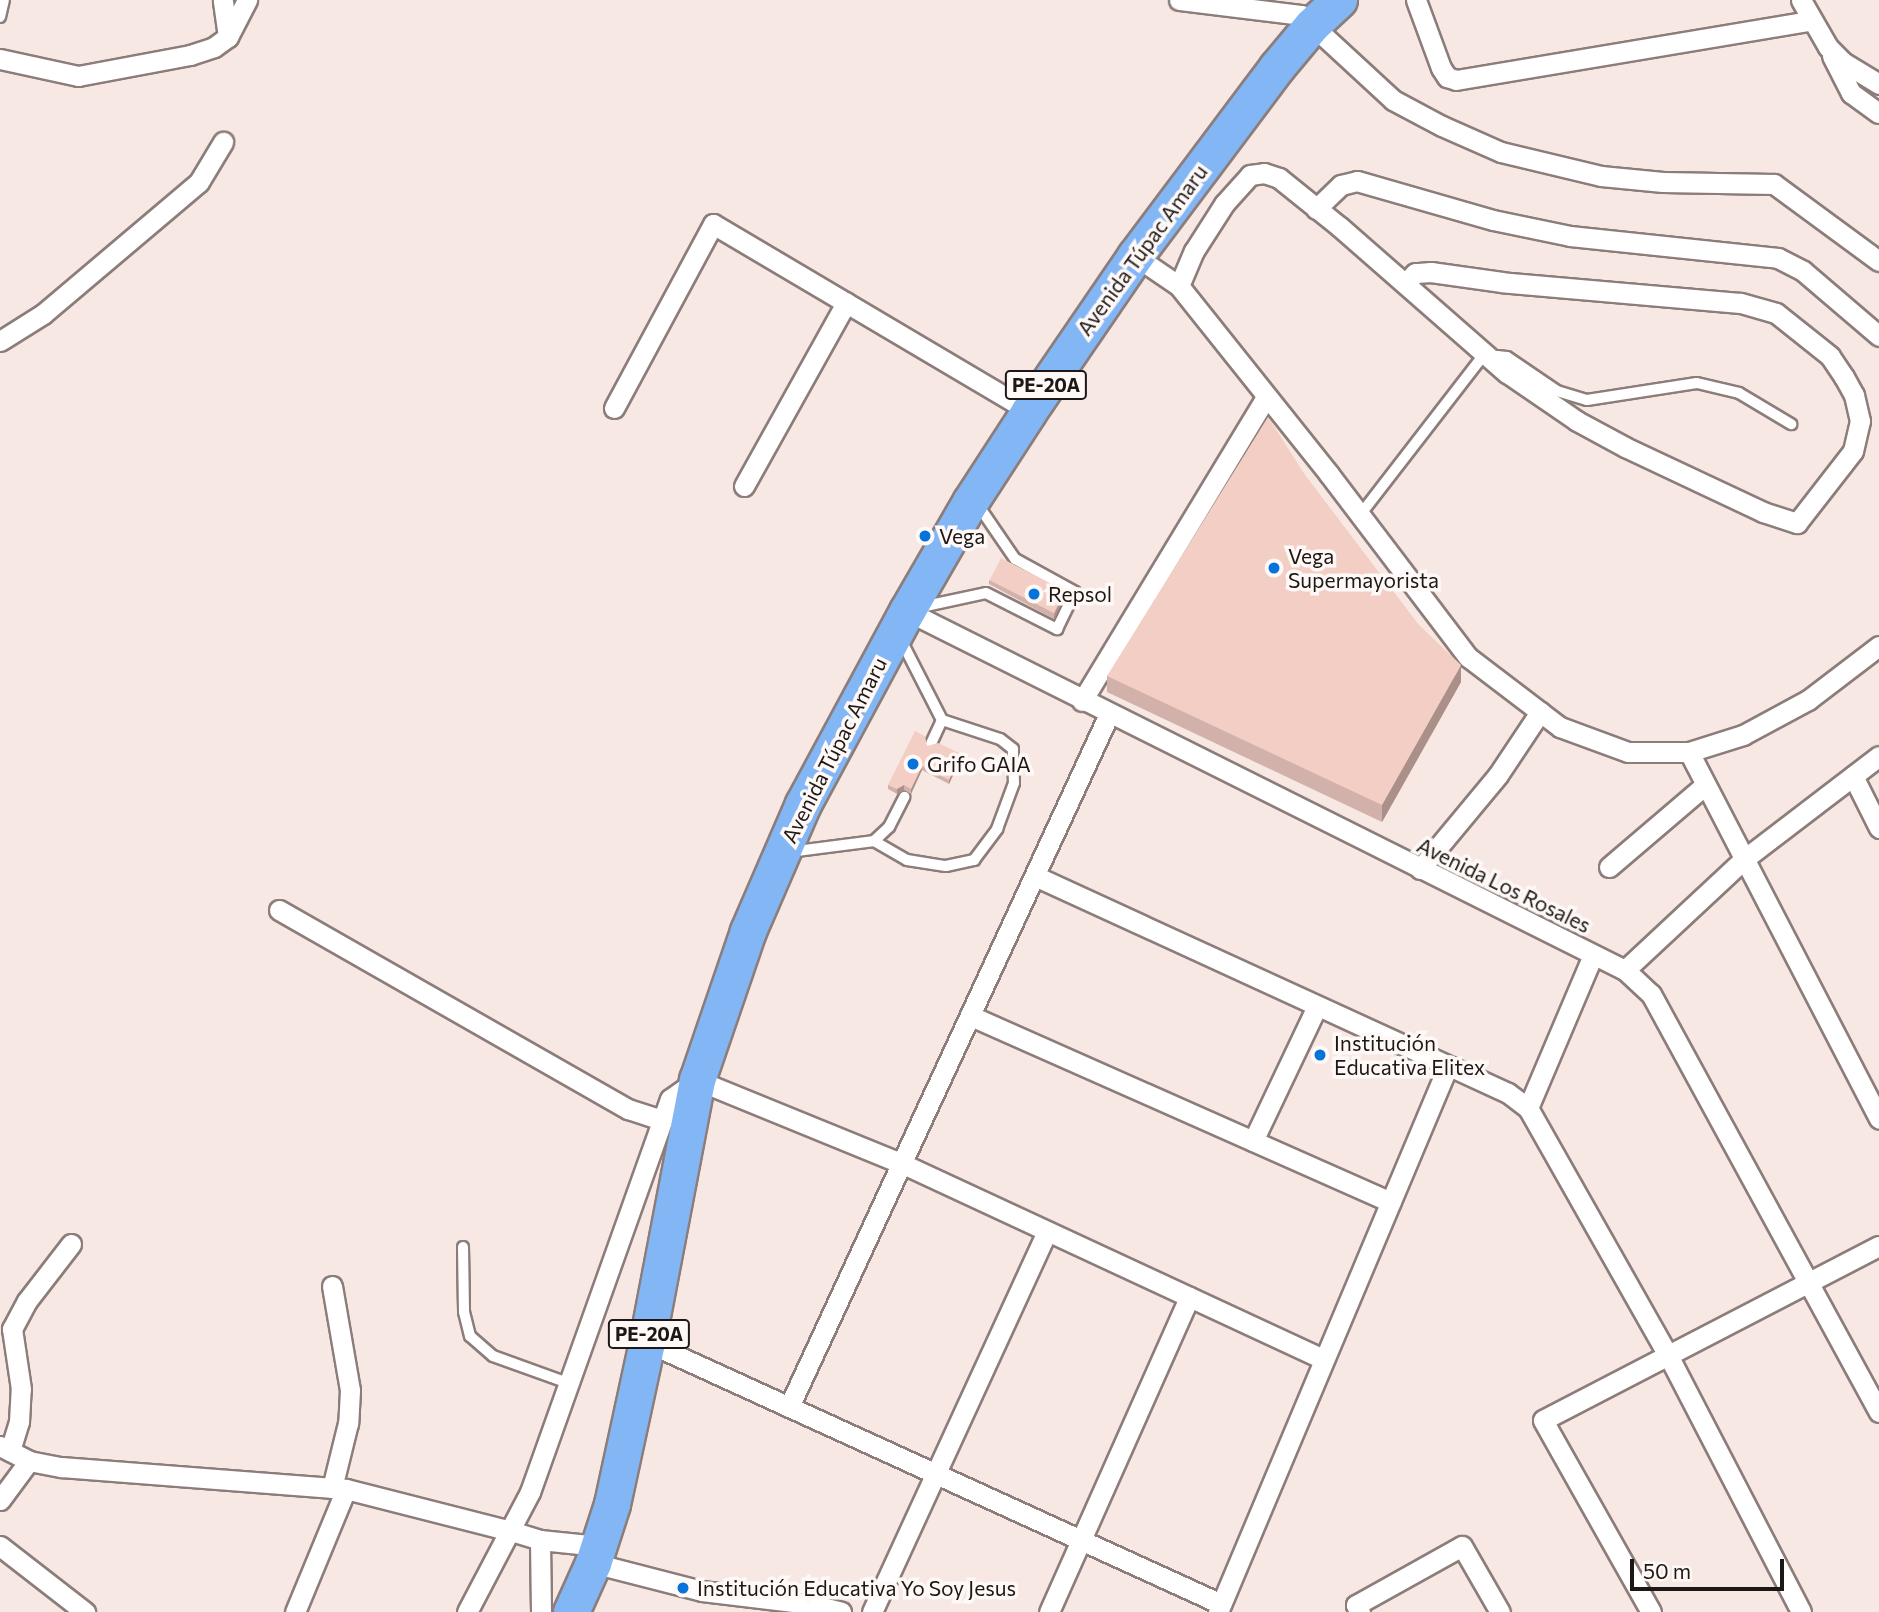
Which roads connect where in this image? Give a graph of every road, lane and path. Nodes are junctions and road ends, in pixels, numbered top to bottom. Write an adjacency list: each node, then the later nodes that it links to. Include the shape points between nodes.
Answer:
1 (4, 0): 8 (lane)
2 (223, 0): 11 (street)
3 (247, 0): 11 (street)
4 (1179, 0): 10 (street, via 1301,15)
5 (1339, 0): 10 (highway, Avenida Túpac Amaru / PE-20A)
6 (1416, 0): 9 (street, via 1441,68 1447,77 1456,79)
7 (1801, 0): 9 (street)
8 (0, 17)
9 (1811, 21): 12 (street)
10 (1312, 25): 18 (highway, Avenida Túpac Amaru / PE-20A); 19 (street, via 1393,100 1501,152 1601,176 1774,184)
11 (228, 37): 13 (street, via 190,55 78,76)
12 (1828, 47): 14 (street); 15 (street, via 1851,93)
13 (0, 60)
14 (1879, 84)
15 (1879, 113)
16 (223, 142): 24 (street, via 199,182 43,314)
17 (1316, 209): 20 (street); 21 (street, via 1279,178 1250,175 1224,204 1194,251); 23 (street, via 1341,185 1357,181 1493,220 1570,236 1778,258 1803,271)
18 (1135, 256): 21 (street); 28 (highway, Avenida Túpac Amaru / PE-20A)
19 (1879, 261)
20 (1406, 283): 25 (street); 25 (street, via 1415,273 1431,272 1740,303 1776,313 1830,356 1854,395 1860,421 1853,451 1797,523 1763,512 1577,421)
21 (1179, 286): 26 (street)
22 (846, 303): 27 (street, via 713,224); 28 (street); 30 (street)
23 (1879, 336)
24 (0, 341)
25 (1489, 356): 29 (lane, via 1507,357 1558,391 1587,400 1697,383 1739,394); 32 (lane)
26 (1266, 397): 32 (street); 35 (street)
27 (614, 408)
28 (1029, 411): 31 (highway, Avenida Túpac Amaru / PE-20A)
29 (1791, 424)
30 (744, 486)
31 (973, 497): 33 (highway, Avenida Túpac Amaru / PE-20A); 33 (lane, via 1013,563 1075,592 1057,629 999,595 986,593)
32 (1360, 515): 36 (street, via 1468,657)
33 (901, 620): 35 (street, Avenida Los Rosales); 38 (lane); 47 (highway, Avenida Túpac Amaru / PE-20A, via 803,804)
34 (1879, 646): 40 (street, via 1808,700 1743,735)
35 (1082, 701): 37 (street, Avenida Los Rosales)
36 (1540, 712): 40 (street, via 1559,727 1628,752); 50 (street, via 1498,775)
37 (1109, 714): 50 (street, Avenida Los Rosales); 51 (street)
38 (942, 720): 39 (lane); 46 (lane, via 1000,739 1013,749 1014,783 997,829 974,860 946,866 907,860)
39 (931, 744)
40 (1689, 752): 43 (street)
41 (1879, 756): 42 (street)
42 (1853, 776): 45 (street); 48 (street)
43 (1705, 785): 48 (street); 49 (street)
44 (904, 797): 46 (lane, via 889,827)
45 (1879, 828)
46 (874, 841): 47 (lane)
47 (782, 853): 58 (highway, Avenida Túpac Amaru / PE-20A, via 748,931)
48 (1743, 860): 54 (street); 60 (street)
49 (1609, 867)
50 (1420, 869): 53 (street, Avenida Los Rosales)
51 (1035, 876): 55 (street); 56 (street)
52 (279, 909): 61 (street, via 628,1109)
53 (1593, 955): 54 (street, Avenida Los Rosales); 59 (street)
54 (1625, 970): 69 (street, Avenida Los Rosales, via 1651,994)
55 (1317, 1006): 57 (street); 62 (street)
56 (971, 1016): 62 (street); 63 (street)
57 (1448, 1066): 59 (street, via 1508,1093); 64 (street)
58 (697, 1080): 61 (street, via 670,1100); 63 (street); 72 (highway, Avenida Túpac Amaru / PE-20A)
59 (1528, 1108): 73 (street)
60 (1879, 1119)
61 (662, 1120): 75 (street)
62 (1253, 1141): 64 (street)
63 (903, 1164): 65 (street); 76 (street)
64 (1391, 1202): 74 (street)
65 (1048, 1231): 71 (street); 80 (street)
66 (71, 1244): 78 (street, via 27,1301 12,1329 22,1389 19,1422)
67 (1879, 1246): 69 (street)
68 (463, 1247): 75 (lane, via 464,1312 470,1336 493,1356)
69 (1810, 1282): 73 (street); 77 (street, Avenida Los Rosales)
70 (332, 1286): 81 (street, via 350,1391)
71 (1189, 1297): 74 (street); 84 (street)
72 (647, 1342): 76 (street); 87 (highway, Avenida Túpac Amaru / PE-20A, via 615,1493)
73 (1668, 1355): 99 (street, via 1542,1420); 100 (street)
74 (1324, 1359): 88 (street)
75 (568, 1383): 83 (street)
76 (789, 1407): 80 (street)
77 (1879, 1412)
78 (5, 1448): 79 (street)
79 (29, 1461): 81 (street); 82 (street)
80 (938, 1475): 84 (street); 96 (street)
81 (339, 1489): 83 (street); 91 (street)
82 (0, 1500)
83 (511, 1531): 85 (street); 92 (street)
84 (1080, 1539): 88 (street); 97 (street)
85 (540, 1540): 87 (street); 93 (street)
86 (0, 1546): 90 (street)
87 (596, 1555): 94 (highway, Avenida Túpac Amaru / PE-20A); 95 (street, via 702,1591)
88 (1219, 1608)
89 (1358, 1609): 98 (street, via 1462,1546)
90 (85, 1612)
91 (295, 1612)
92 (467, 1612)
93 (541, 1612)
94 (571, 1612)
95 (841, 1612)
96 (872, 1612)
97 (1049, 1612)
98 (1500, 1612)
99 (1651, 1612)
100 (1801, 1612)

